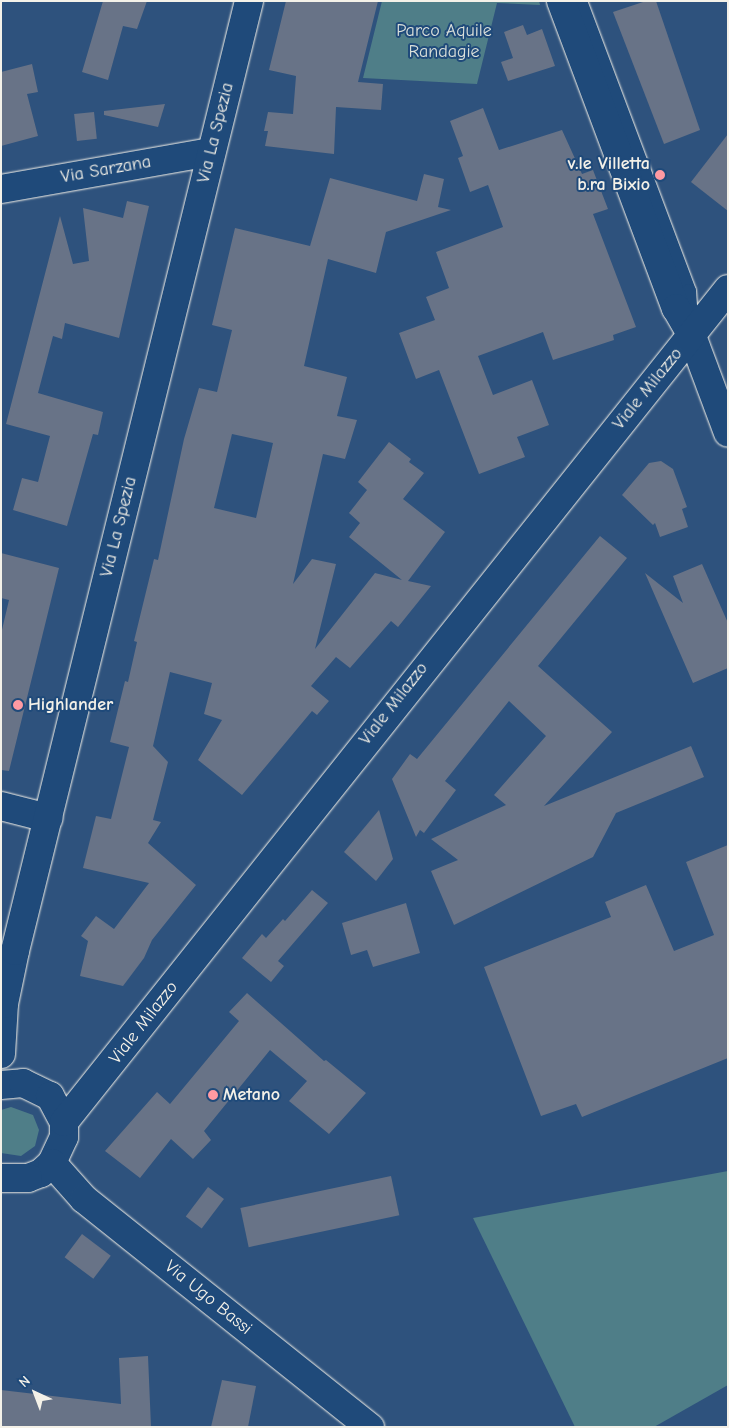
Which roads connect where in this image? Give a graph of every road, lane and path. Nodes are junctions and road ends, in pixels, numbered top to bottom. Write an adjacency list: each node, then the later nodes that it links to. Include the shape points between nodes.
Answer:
1 (248, 1): 4 (street, Via La Spezia)
2 (561, 1): 7 (street, via 676,308)
3 (580, 1): 7 (lane, via 689,291)
4 (211, 152): 5 (street, Via Sarzana); 10 (street, Via La Spezia)
5 (1, 189)
6 (728, 289): 7 (street, Viale Milazzo)
7 (692, 336): 8 (street); 13 (street, Viale Milazzo, via 420,670)
8 (728, 433)
9 (1, 806): 10 (street)
10 (48, 818): 11 (street, Via La Spezia, via 5,994)
11 (1, 1054)
12 (1, 1085): 13 (street, via 23,1083 38,1087 50,1096)
13 (64, 1122): 14 (street, via 60,1151)
14 (52, 1163): 15 (street, via 34,1176); 16 (street, Via Ugo Bassi, via 84,1200)
15 (5, 1186)
16 (370, 1427)

